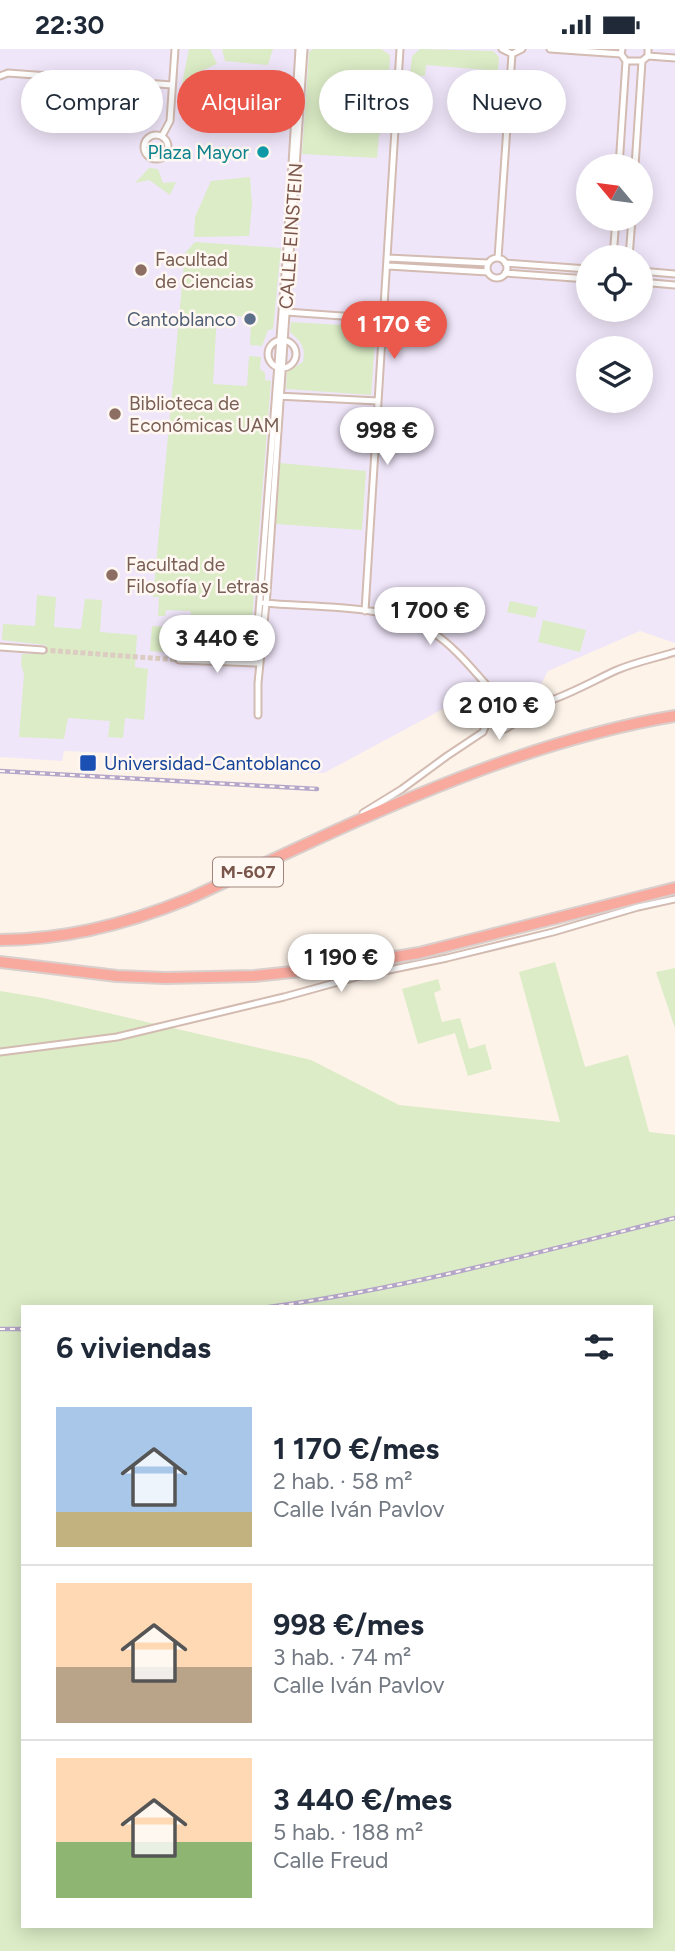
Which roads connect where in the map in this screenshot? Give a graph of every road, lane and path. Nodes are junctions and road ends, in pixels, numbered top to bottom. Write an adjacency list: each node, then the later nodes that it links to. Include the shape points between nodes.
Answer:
1 (175, 49): 14 (street)
2 (301, 49): 31 (street, CALLE EINSTEIN)
3 (400, 49): 18 (street)
4 (502, 49): 9 (street)
5 (523, 49): 9 (street)
6 (550, 49): 7 (street)
7 (622, 51): 11 (street)
8 (648, 52): 10 (street); 12 (street)
9 (512, 54): 19 (street)
10 (675, 58)
11 (626, 61): 12 (street); 16 (street)
12 (642, 61): 17 (street)
13 (0, 76): 14 (street)
14 (172, 86): 15 (street, via 170,121)
15 (162, 136): 15 (street, via 145,141 146,153 152,158 160,158 168,150)
16 (620, 154)
17 (636, 154)
18 (388, 258): 20 (street); 22 (street)
19 (498, 258): 20 (street); 21 (street)
20 (488, 263): 24 (street)
21 (505, 263): 23 (street); 26 (street)
22 (388, 266): 24 (street); 32 (street)
23 (576, 268)
24 (488, 272): 26 (street, via 495,277)
25 (653, 272): 27 (street)
26 (505, 273): 28 (street)
27 (675, 274)
28 (576, 278)
29 (653, 283): 30 (street)
30 (675, 285)
31 (284, 312): 32 (street); 33 (street, CALLE EINSTEIN)
32 (384, 319): 36 (street)
33 (282, 340): 34 (street, CALLE EINSTEIN); 34 (street, CALLE EINSTEIN, via 268,350 269,358); 34 (street, CALLE EINSTEIN, via 291,343 296,354 290,365)
34 (280, 367): 35 (street, CALLE EINSTEIN)
35 (278, 396): 36 (street); 37 (street, CALLE EINSTEIN)
36 (378, 401): 38 (street)
37 (263, 603): 38 (street); 43 (street, CALLE EINSTEIN)
38 (365, 611): 44 (street, via 399,616 435,634)
39 (0, 647): 40 (street)
40 (43, 650)
41 (675, 652): 45 (street, via 620,669)
42 (179, 660): 43 (street)
43 (258, 663): 48 (street, CALLE EINSTEIN)
44 (490, 690): 46 (street); 47 (street)
45 (559, 696): 46 (street, via 527,708); 51 (street)
46 (507, 706): 47 (street); 51 (street, via 514,714)
47 (492, 709): 50 (street)
48 (258, 715)
49 (675, 716): 52 (highway, M-607, via 567,740 479,769)
50 (490, 720): 51 (street, via 501,729); 52 (street, via 484,732)
51 (513, 722)
52 (338, 831): 55 (highway, M-607, via 140,918 85,932)
53 (675, 888): 56 (highway, via 419,953 329,968 165,978)
54 (675, 899): 57 (street, via 117,1037)
55 (0, 940)
56 (0, 963)
57 (0, 1052)

